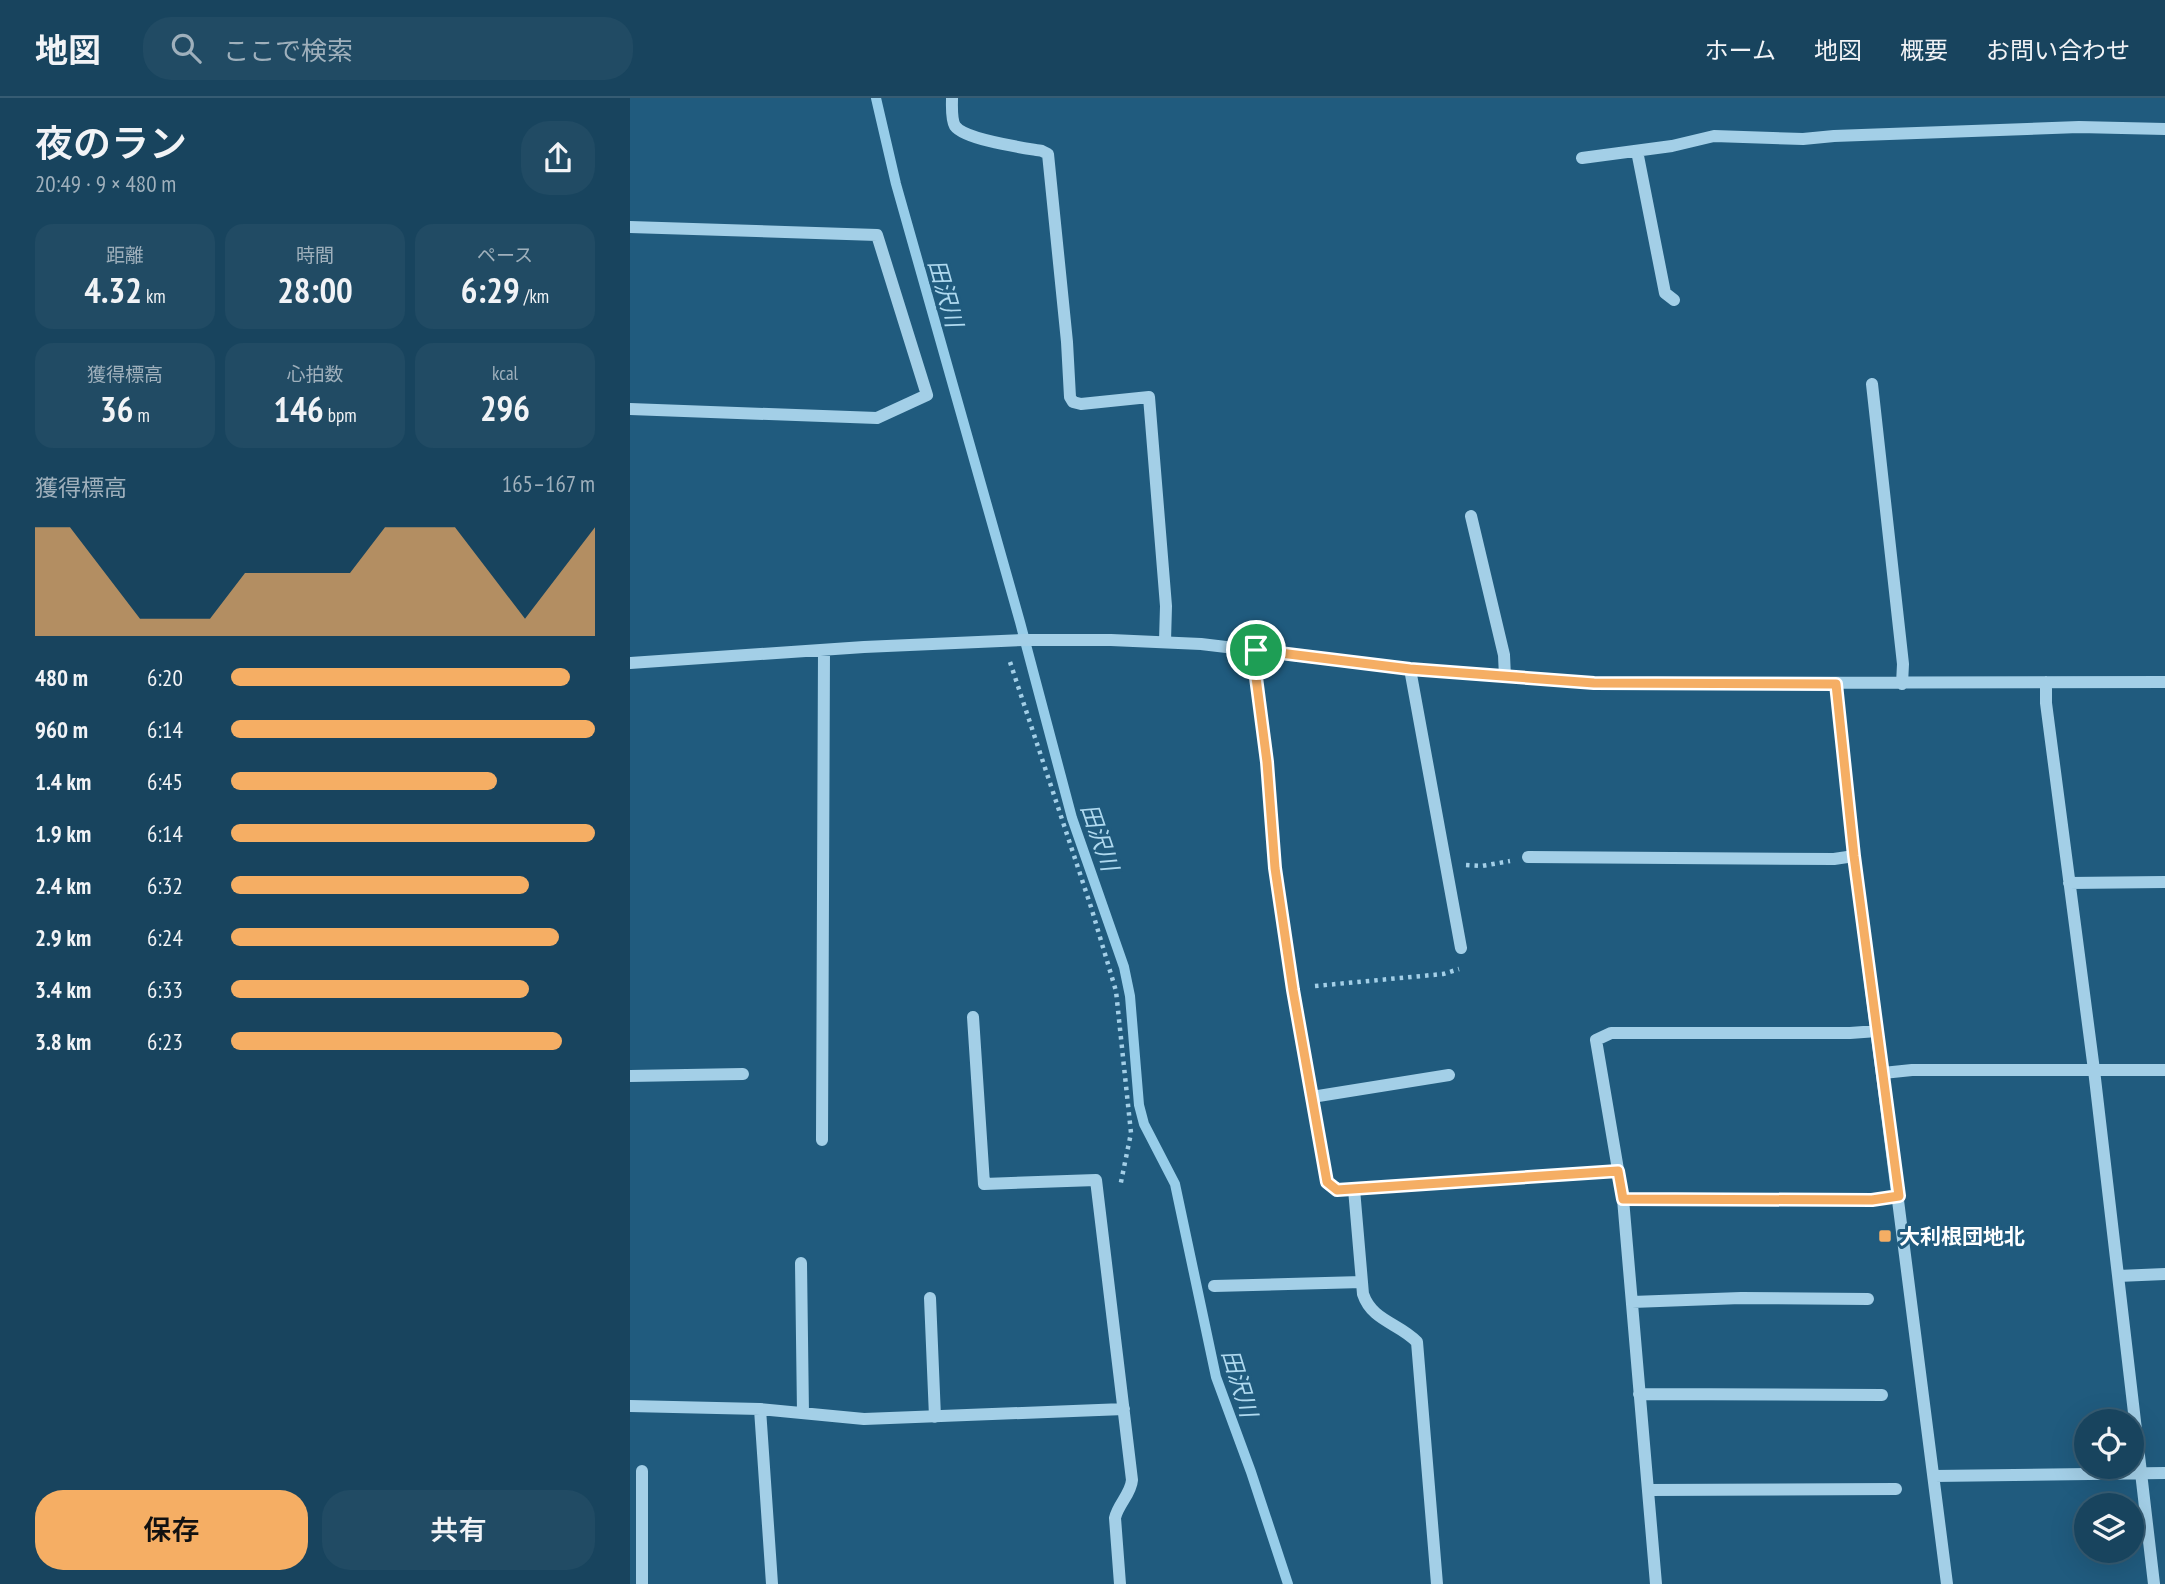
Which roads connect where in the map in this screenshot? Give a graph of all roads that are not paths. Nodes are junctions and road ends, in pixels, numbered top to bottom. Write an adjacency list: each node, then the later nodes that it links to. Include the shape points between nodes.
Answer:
1 (952, 98): 10 (street, via 953,123 959,130 1048,154 1073,402 1149,397)
2 (2165, 129): 3 (street, via 2079,127 1803,139 1714,136)
3 (1637, 151): 4 (street); 6 (street, via 1665,293)
4 (1583, 158)
5 (630, 228): 8 (street, via 877,235 927,395 877,418)
6 (1674, 300)
7 (1872, 384): 19 (street)
8 (630, 409)
9 (1471, 516): 15 (street, via 1504,655)
10 (1165, 641): 11 (street); 12 (street)
11 (824, 650): 13 (street); 34 (street)
12 (1256, 650): 14 (street); 33 (street, via 1275,868)
13 (630, 663)
14 (1410, 669): 15 (street); 24 (street)
15 (1505, 677): 18 (street, via 1594,683)
16 (2046, 682): 17 (street); 19 (street); 23 (street)
17 (2165, 682)
18 (1836, 684): 19 (street); 20 (street)
19 (1902, 684)
20 (1854, 856): 21 (street); 26 (street)
21 (1528, 857)
22 (2165, 882): 23 (street)
23 (2069, 883): 27 (street)
24 (1461, 948)
25 (973, 1017): 51 (street, via 984,1184 1096,1181)
26 (1877, 1031): 29 (street); 35 (street, via 1602,1036 1595,1045)
27 (2094, 1070): 28 (street); 29 (street); 41 (street)
28 (2165, 1070)
29 (1883, 1073): 37 (street)
30 (743, 1074): 32 (street)
31 (1449, 1074): 33 (street)
32 (630, 1076)
33 (1312, 1097): 36 (street, via 1327,1182 1337,1190)
34 (822, 1140)
35 (1618, 1171): 36 (street); 38 (street)
36 (1354, 1189): 42 (street)
37 (1899, 1196): 38 (street, via 1872,1200); 59 (street)
38 (1623, 1199): 46 (street)
39 (801, 1263): 53 (street)
40 (2165, 1274): 41 (street)
41 (2118, 1276): 52 (street)
42 (1362, 1282): 43 (street); 66 (street, via 1367,1305 1417,1342)
43 (1214, 1286)
44 (930, 1298): 54 (street)
45 (1868, 1299): 46 (street)
46 (1632, 1302): 47 (street)
47 (1639, 1394): 48 (street); 61 (street)
48 (1882, 1395)
49 (630, 1406): 50 (street)
50 (760, 1409): 53 (street); 64 (street)
51 (1124, 1409): 54 (street); 65 (street, via 1132,1486 1115,1518)
52 (2135, 1409)
53 (803, 1413): 54 (street, via 864,1419)
54 (936, 1417)
55 (642, 1471): 63 (street)
56 (2144, 1473): 57 (street)
57 (2165, 1473)
58 (2074, 1474): 59 (street)
59 (1934, 1476): 68 (street)
60 (2144, 1479): 69 (street)
61 (1648, 1489): 62 (street); 67 (street)
62 (1896, 1489)
63 (642, 1584)
64 (772, 1584)
65 (1120, 1584)
66 (1437, 1584)
67 (1656, 1584)
68 (1947, 1584)
69 (2154, 1584)

